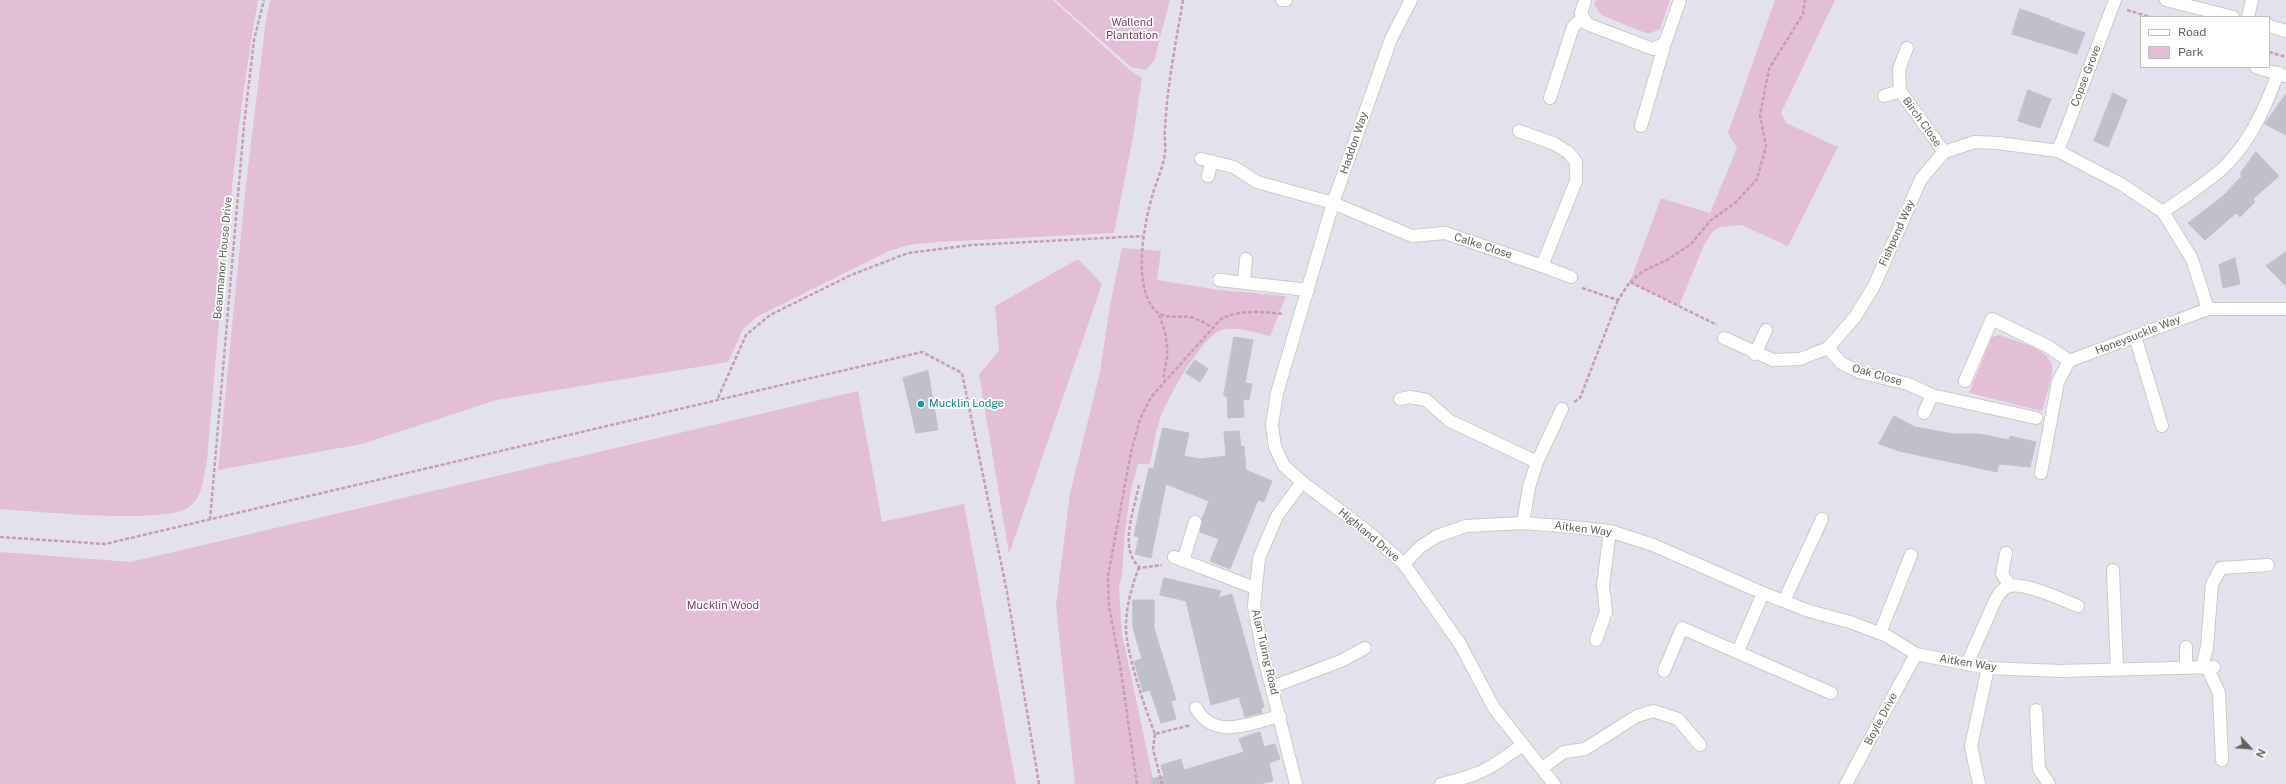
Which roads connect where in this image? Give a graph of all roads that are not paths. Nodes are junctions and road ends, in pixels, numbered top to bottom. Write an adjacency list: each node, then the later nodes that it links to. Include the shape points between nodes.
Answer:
1 (1282, 0): 2 (street)
2 (1286, 0)
3 (1412, 0): 26 (street, Haddon Way, via 1391,39)
4 (1585, 0): 11 (street, via 1581,13)
5 (1680, 0): 14 (street)
6 (2166, 0): 9 (street)
7 (2252, 0): 10 (street)
8 (2114, 3): 23 (street, Copse Grove)
9 (2229, 16)
10 (2248, 16)
11 (1583, 17): 14 (street, via 1587,24 1653,49); 20 (street, via 1573,27)
12 (2270, 26): 13 (street)
13 (2286, 31)
14 (1665, 43): 21 (street)
15 (1907, 48): 18 (street, Birch Close, via 1899,69)
16 (2259, 68): 17 (street)
17 (2282, 75): 27 (street, via 2246,142 2226,165)
18 (1900, 91): 19 (street, Birch Close); 24 (street, Birch Close)
19 (1884, 96)
20 (1550, 98)
21 (1641, 126)
22 (1519, 131): 29 (street, via 1555,144 1569,152 1576,162 1576,181)
23 (2058, 151): 24 (street, via 1975,142); 27 (street, via 2121,184)
24 (1944, 152): 39 (street, Fishpond Way, via 1921,178 1874,286 1855,316)
25 (1208, 176): 26 (street, Calke Close, via 1207,160 1234,167 1257,182)
26 (1333, 203): 29 (street, Calke Close, via 1412,236 1445,233); 33 (street, Haddon Way)
27 (2163, 212): 34 (street, via 2192,259)
28 (1246, 259): 32 (street)
29 (1542, 266): 30 (street, Calke Close)
30 (1571, 277)
31 (1219, 280): 32 (street)
32 (1244, 282): 33 (street)
33 (1308, 290): 51 (street, Highland Drive, via 1277,393 1272,425 1275,447 1284,466)
34 (2208, 309): 35 (street, Honeysuckle Way); 37 (street, Honeysuckle Way)
35 (2286, 309)
36 (1766, 330): 40 (street)
37 (2135, 336): 41 (street, Honeysuckle Way); 48 (street)
38 (1724, 338): 40 (street, Fishpond Way)
39 (1828, 348): 40 (street, Fishpond Way, via 1800,359 1773,360); 43 (street, Oak Close, via 1841,363 1859,372 1908,384)
40 (1755, 354)
41 (2069, 361): 42 (street, via 2049,347 1992,319); 50 (street, via 2058,382)
42 (1965, 381)
43 (1932, 395): 46 (street); 47 (street, Oak Close)
44 (1400, 399): 49 (street, via 1410,397 1426,400 1450,421)
45 (1562, 409): 49 (street)
46 (1924, 413)
47 (2036, 418)
48 (2162, 426)
49 (1537, 462): 54 (street)
50 (2041, 473)
51 (1302, 482): 58 (street, Highland Drive, via 1368,531); 62 (street, Alan Turing Road, via 1277,516 1259,558)
52 (1822, 519): 64 (street)
53 (1195, 522): 62 (street, via 1178,559)
54 (1523, 523): 55 (street, Aitken Way); 58 (street, Aitken Way, via 1466,526 1437,536 1420,547)
55 (1610, 531): 63 (street, Aitken Way, via 1659,547); 67 (street, via 1603,585 1606,612)
56 (2006, 553): 61 (street, via 2002,574)
57 (1911, 555): 66 (street)
58 (1404, 564): 83 (street, Highland Drive, via 1460,644 1494,708)
59 (2268, 565): 73 (street, via 2221,568 2212,584)
60 (2113, 570): 76 (street)
61 (2010, 586): 65 (street, via 2020,585); 72 (street, via 1999,594)
62 (1255, 588): 78 (street, Alan Turing Road, via 1254,606)
63 (1763, 593): 64 (street, Aitken Way); 70 (street)
64 (1784, 602): 66 (street, Aitken Way)
65 (2078, 606)
66 (1880, 633): 71 (street, Aitken Way)
67 (1596, 640)
68 (2186, 647): 75 (street)
69 (1365, 648): 78 (street, via 1341,661)
70 (1738, 651): 77 (street, via 1682,628); 79 (street)
71 (1916, 654): 72 (street, Aitken Way); 90 (street, Boyle Drive)
72 (1967, 664): 74 (street, Aitken Way)
73 (2208, 667): 75 (street, Aitken Way); 85 (street, via 2219,693)
74 (1988, 668): 76 (street, Aitken Way); 91 (street, via 1971,746)
75 (2186, 668): 76 (street, Aitken Way)
76 (2117, 669)
77 (1664, 672)
78 (1272, 687): 82 (street, Alan Turing Road)
79 (1831, 693)
80 (1196, 708): 82 (street, via 1211,725 1223,728)
81 (2036, 710): 92 (street, via 2039,769)
82 (1280, 716): 87 (street, Alan Turing Road)
83 (1522, 745): 86 (street, Highland Drive); 88 (street, via 1495,766 1473,776)
84 (1700, 745): 86 (street, via 1678,719 1653,711 1637,716 1585,749 1564,752)
85 (2222, 760)
86 (1542, 768): 89 (street, Highland Drive)
87 (1296, 784)
88 (1441, 784)
89 (1554, 784)
90 (1846, 784)
91 (1979, 784)
92 (2049, 784)

